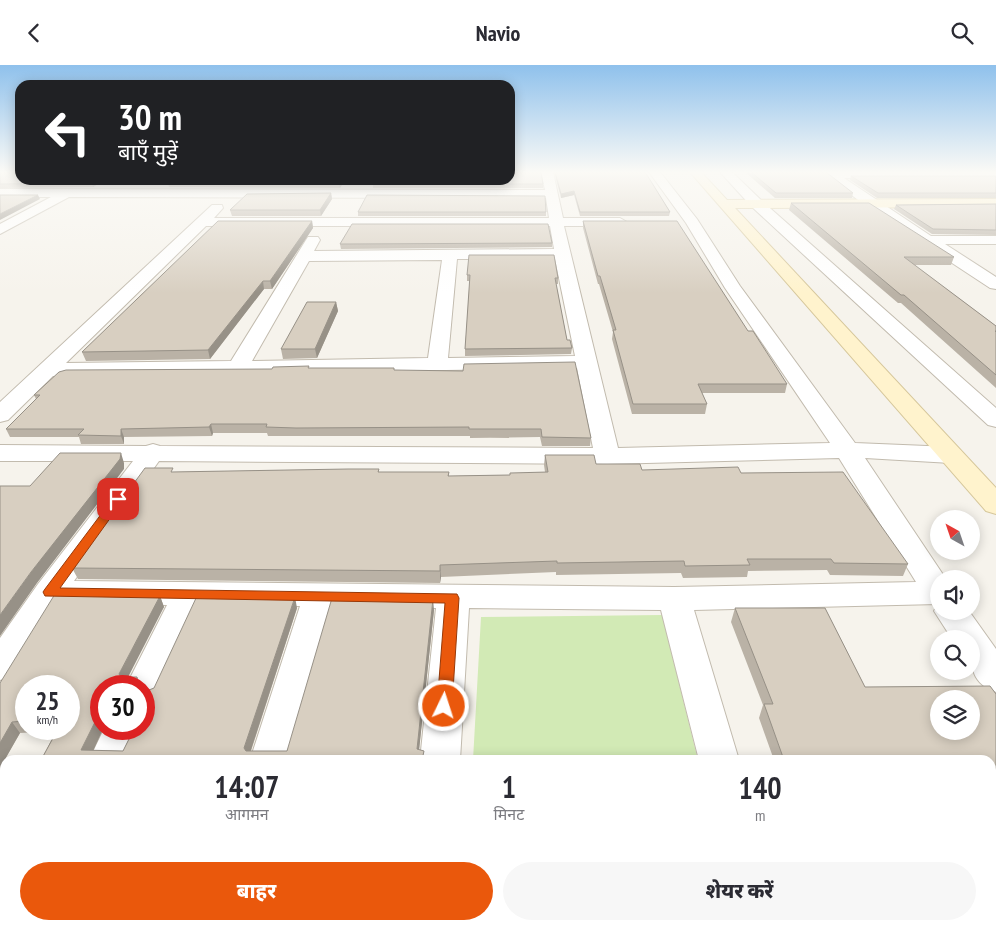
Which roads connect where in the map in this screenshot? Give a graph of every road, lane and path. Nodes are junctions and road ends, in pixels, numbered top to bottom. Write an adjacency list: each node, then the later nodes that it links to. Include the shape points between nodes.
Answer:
1 (32, 212): 12 (street)
2 (213, 212): 8 (street)
3 (554, 212): 10 (street)
4 (677, 212): 25 (street)
5 (733, 212): 28 (street)
6 (766, 212): 24 (street)
7 (885, 212): 13 (street)
8 (204, 222): 9 (street); 22 (street)
9 (323, 222): 10 (street); 17 (street)
10 (555, 222): 11 (street); 15 (street)
11 (634, 222)
12 (0, 230)
13 (928, 240): 14 (street); 18 (street)
14 (996, 240)
15 (562, 254): 16 (street); 19 (street)
16 (450, 255): 17 (street); 20 (street)
17 (304, 256): 21 (street)
18 (996, 285)
19 (587, 363): 20 (street); 29 (street)
20 (438, 365): 21 (street)
21 (237, 368): 22 (street)
22 (47, 370): 23 (street)
23 (0, 415)
24 (996, 420)
25 (847, 450): 28 (street); 29 (street); 31 (street)
26 (153, 452): 27 (street); 29 (street); 32 (street)
27 (0, 453)
28 (951, 455): 30 (street)
29 (607, 456)
30 (996, 505)
31 (930, 579)
32 (50, 592): 34 (street); 39 (street)
33 (930, 593): 37 (street)
34 (188, 595): 35 (street); 40 (street)
35 (319, 597): 36 (street); 44 (street)
36 (452, 598): 37 (street); 45 (street)
37 (674, 599): 46 (street)
38 (980, 653): 41 (street)
39 (0, 666)
40 (150, 675)
41 (996, 677)
42 (119, 740): 43 (street)
43 (112, 755)
44 (272, 755)
45 (440, 755)
46 (718, 755)

